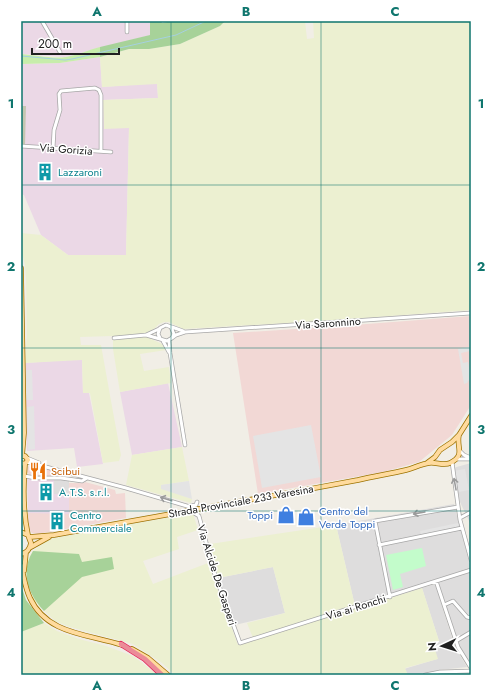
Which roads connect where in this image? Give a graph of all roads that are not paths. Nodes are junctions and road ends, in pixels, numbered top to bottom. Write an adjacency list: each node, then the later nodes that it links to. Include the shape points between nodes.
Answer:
1 (42, 21): 4 (street)
2 (127, 21): 3 (street)
3 (127, 32)
4 (60, 52)
5 (21, 146): 6 (street, Via Gorizia)
6 (53, 149): 7 (street, Via Gorizia); 7 (street, via 61,91 95,88 101,95)
7 (101, 151): 8 (street, Via Gorizia)
8 (111, 152)
9 (21, 268): 21 (main road)
10 (471, 312): 13 (street, Via Saronnino)
11 (172, 327): 12 (street, Via Saronnino, via 164,326); 13 (street, Via Saronnino); 17 (street, via 174,332)
12 (159, 329): 14 (street, Via Saronnino); 16 (street)
13 (185, 332): 17 (street, Via Saronnino)
14 (146, 336): 15 (street, Via Saronnino); 16 (street, Via Saronnino)
15 (114, 338)
16 (161, 339): 17 (street, Via Saronnino); 18 (street)
17 (171, 339): 18 (street)
18 (170, 353): 23 (street)
19 (471, 416): 20 (main road)
20 (459, 435): 22 (main road); 24 (main road)
21 (24, 444): 26 (main road); 29 (main road)
22 (449, 444): 24 (main road, via 453,443); 25 (main road)
23 (185, 445)
24 (459, 449): 27 (street); 28 (main road, via 459,456)
25 (438, 453): 30 (main road); 31 (main road)
26 (22, 456): 29 (main road)
27 (471, 459): 28 (street)
28 (454, 460): 31 (main road, via 447,464); 35 (street, one-way to 28, via 452,468)
29 (24, 462): 32 (main road); 33 (street, Via Alcide De Gasperi)
30 (427, 463): 31 (main road); 36 (main road, Strada Provinciale 233 Varesina, via 401,471 198,509)
31 (441, 463)
32 (24, 476): 33 (street, via 82,481); 39 (main road)
33 (87, 478): 36 (street, Via Alcide De Gasperi, one-way to 33)
34 (197, 502): 36 (street)
35 (458, 507): 38 (street); 44 (street, one-way to 44, via 375,521)
36 (189, 508): 42 (main road, Strada Provinciale 233 Varesina); 58 (street, Via Alcide De Gasperi, via 199,516 214,572)
37 (471, 512): 38 (street)
38 (460, 518): 40 (street)
39 (25, 522): 41 (main road); 43 (main road)
40 (462, 528): 44 (street); 48 (street)
41 (21, 531): 43 (main road)
42 (54, 535): 43 (main road, Strada Provinciale 233 Varesina); 45 (main road, Strada Provinciale 233 Varesina)
43 (29, 536): 45 (main road)
44 (379, 545): 53 (street)
45 (31, 547): 46 (main road, Strada Provinciale 233 Varesina)
46 (26, 552): 47 (main road); 51 (main road)
47 (21, 554)
48 (471, 560)
49 (21, 566): 51 (main road)
50 (471, 570): 52 (street, Via ai Ronchi)
51 (24, 576): 59 (main road, via 27,592 43,617 76,634)
52 (436, 581): 53 (street, Via ai Ronchi); 54 (street)
53 (390, 597): 58 (street, Via ai Ronchi)
54 (444, 605): 55 (street, via 453,601 467,617); 57 (street)
55 (471, 618)
56 (471, 632): 57 (street)
57 (456, 641): 60 (street)
58 (240, 643)
59 (121, 644): 62 (highway, via 145,659); 63 (main road, via 148,658)
60 (471, 669): 61 (street)
61 (440, 674): 64 (street)
62 (162, 675)
63 (168, 675)
64 (425, 675)

